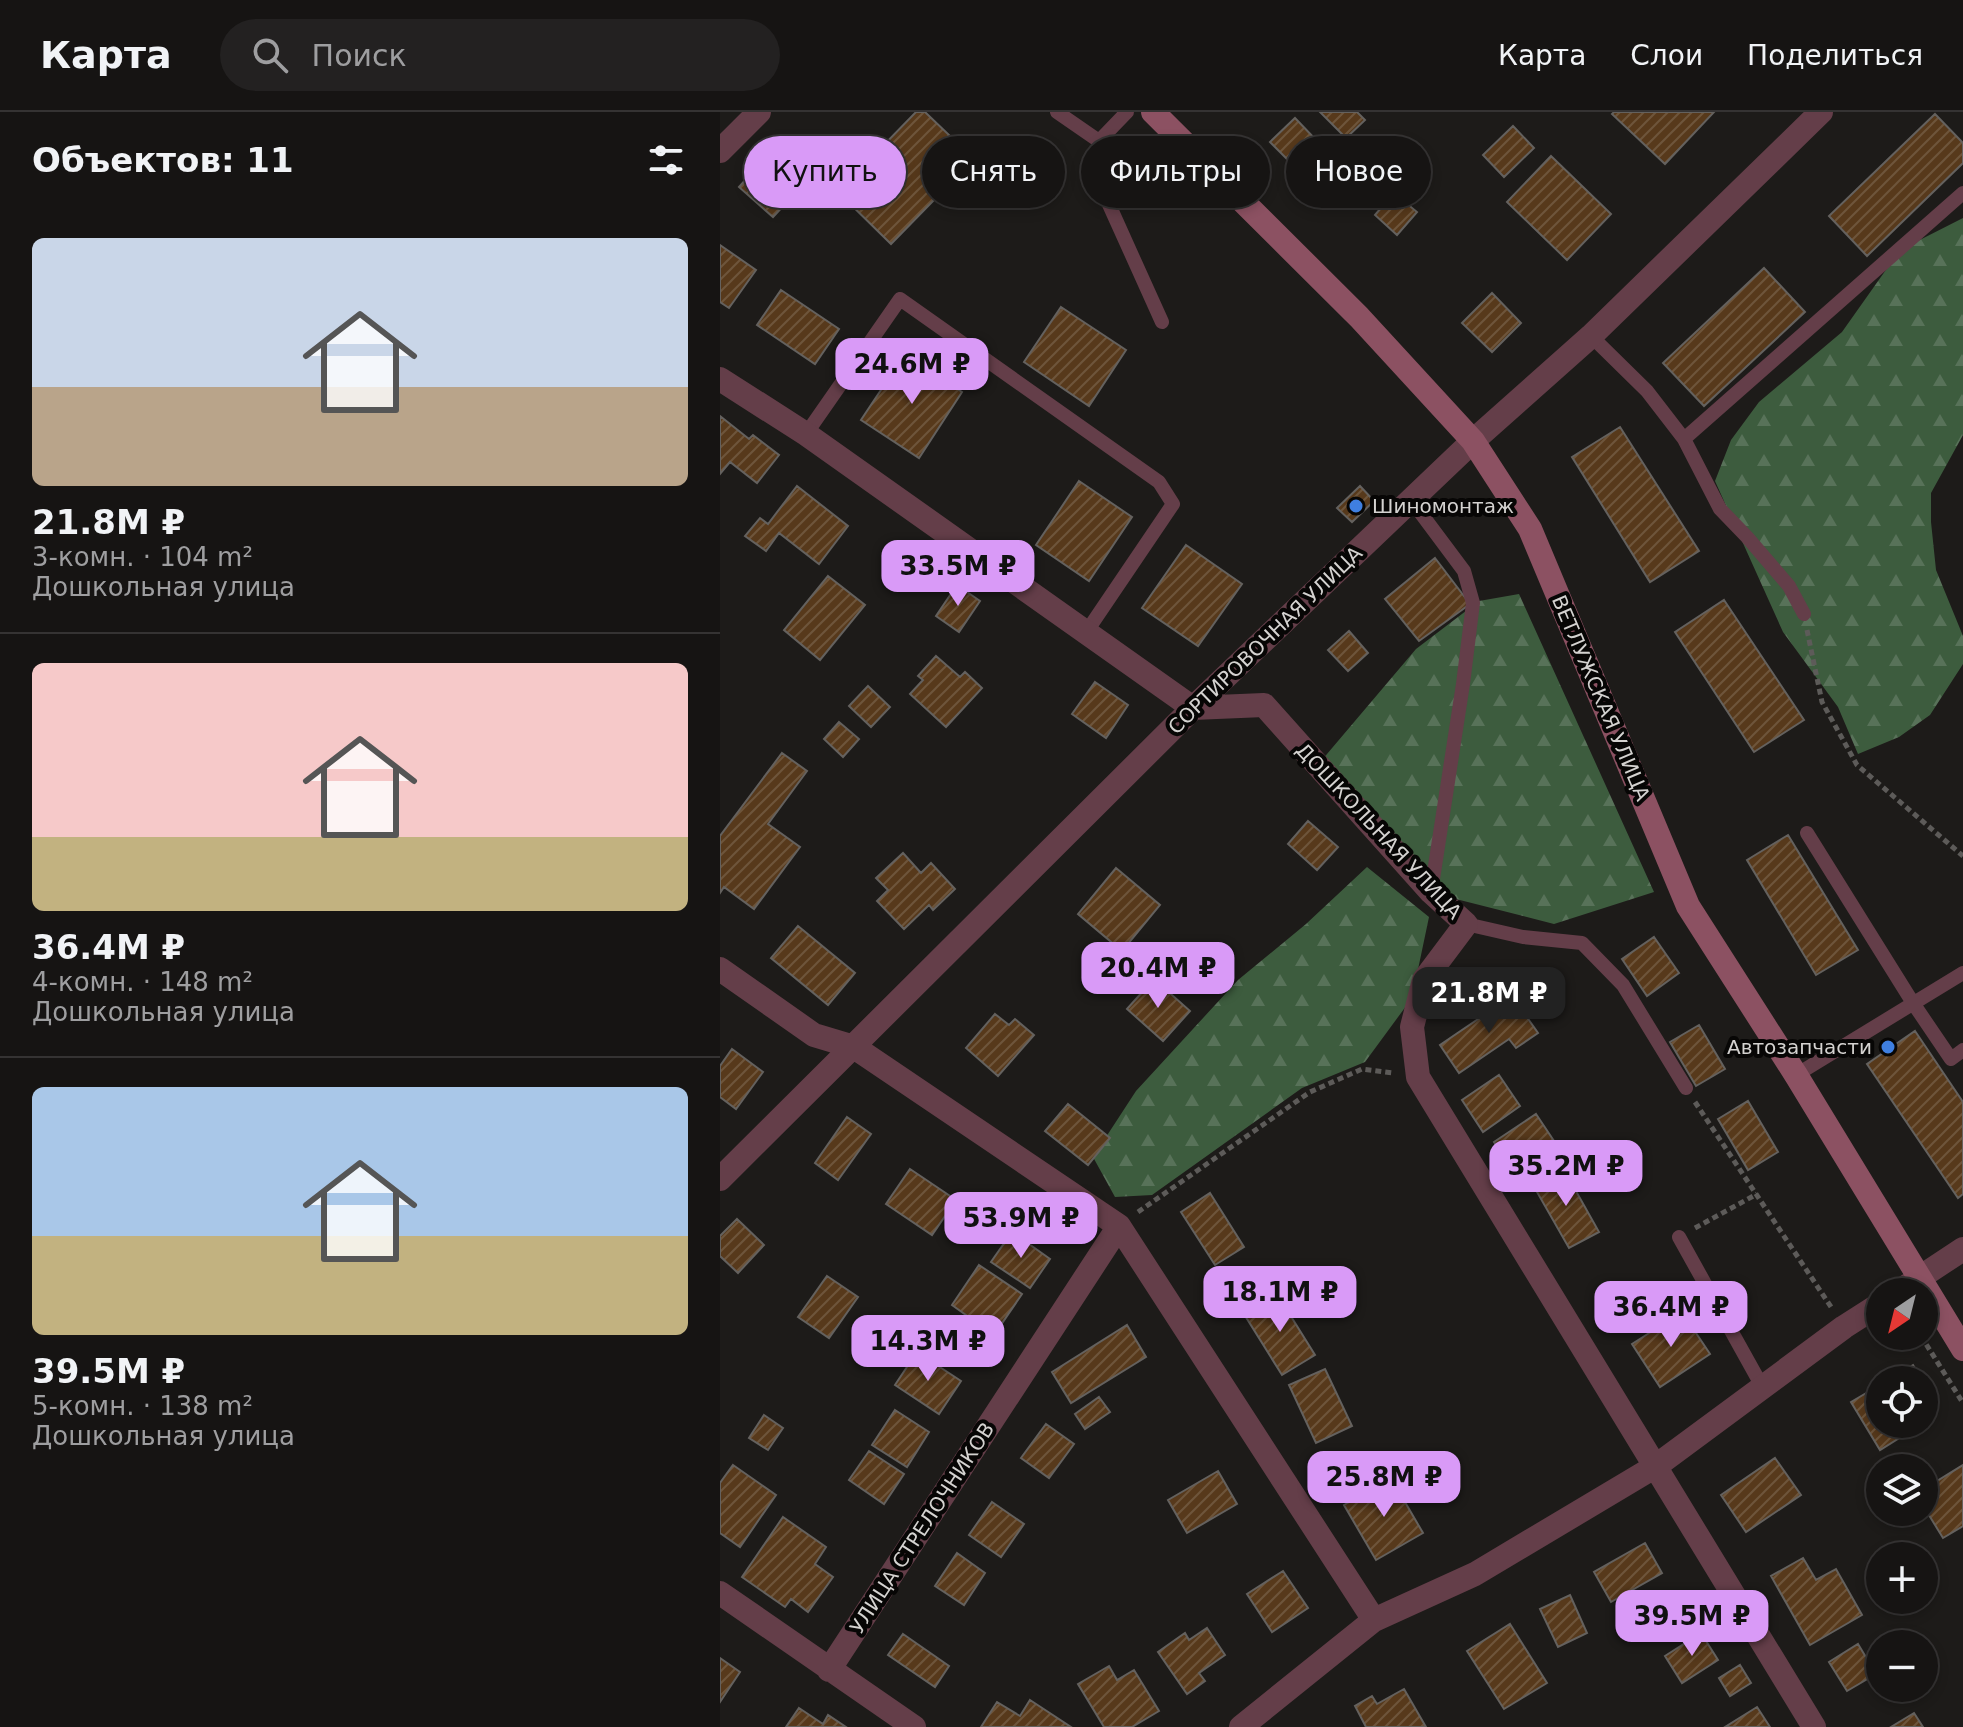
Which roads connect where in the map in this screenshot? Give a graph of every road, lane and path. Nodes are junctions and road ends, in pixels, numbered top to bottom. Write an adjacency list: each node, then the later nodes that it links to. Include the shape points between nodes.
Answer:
1 (759, 112): 8 (street)
2 (1057, 112): 6 (lane)
3 (1127, 112): 7 (lane)
4 (1153, 112): 16 (main road, ВЕТЛУЖСКАЯ УЛИЦА, via 1359,317)
5 (1821, 112): 12 (street, СОРТИРОВОЧНАЯ УЛИЦА)
6 (1092, 136)
7 (1104, 136)
8 (720, 151)
9 (1963, 193): 15 (lane)
10 (1111, 208): 11 (lane)
11 (1162, 322)
12 (1591, 336): 15 (lane, via 1647,391); 16 (street, СОРТИРОВОЧНАЯ УЛИЦА)
13 (720, 379): 14 (street)
14 (806, 434): 19 (street); 19 (lane, via 900,299 1159,482 1173,504)
15 (1684, 439): 18 (lane, via 1720,509 1789,586)
16 (1473, 441): 17 (street, СОРТИРОВОЧНАЯ УЛИЦА); 30 (main road, ВЕТЛУЖСКАЯ УЛИЦА, via 1530,529 1688,906)
17 (1411, 500): 20 (street, СОРТИРОВОЧНАЯ УЛИЦА); 23 (lane, via 1464,571 1473,603)
18 (1804, 614): 22 (path, via 1822,702 1857,765)
19 (1085, 634): 20 (street)
20 (1193, 708): 23 (street, ДОШКОЛЬНАЯ УЛИЦА, via 1264,705); 28 (street, СОРТИРОВОЧНАЯ УЛИЦА)
21 (1807, 833): 27 (lane)
22 (1963, 856)
23 (1431, 892): 24 (street, ДОШКОЛЬНАЯ УЛИЦА)
24 (1466, 924): 31 (street, ДОШКОЛЬНАЯ УЛИЦА, via 1424,980 1412,1027); 32 (lane, via 1582,943 1623,985)
25 (720, 969): 28 (street, via 814,1035)
26 (1963, 973): 27 (lane)
27 (1913, 1003): 29 (lane, via 1951,1059); 30 (lane)
28 (854, 1047): 33 (street, СОРТИРОВОЧНАЯ УЛИЦА); 35 (street)
29 (1963, 1050)
30 (1796, 1075): 38 (main road, ВЕТЛУЖСКАЯ УЛИЦА)
31 (1418, 1077): 35 (path, via 1362,1069 1310,1092); 47 (street, ДОШКОЛЬНАЯ УЛИЦА)
32 (1686, 1088): 34 (path)
33 (720, 1179)
34 (1757, 1194): 36 (path); 42 (path)
35 (1119, 1226): 49 (street); 50 (street, УЛИЦА СТРЕЛОЧНИКОВ)
36 (1679, 1237): 45 (lane)
37 (1963, 1249): 39 (street)
38 (1904, 1278)
39 (1919, 1278)
40 (1866, 1313): 42 (street)
41 (1938, 1320): 43 (main road, ВЕТЛУЖСКАЯ УЛИЦА)
42 (1844, 1327): 45 (street)
43 (1963, 1349)
44 (1930, 1350): 46 (path)
45 (1763, 1388): 47 (street)
46 (1963, 1403)
47 (1656, 1466): 49 (street, via 1475,1574); 53 (street, ДОШКОЛЬНАЯ УЛИЦА)
48 (720, 1593): 50 (street)
49 (1374, 1620): 52 (street)
50 (829, 1670): 51 (street)
51 (914, 1727)
52 (1241, 1727)
53 (1814, 1727)

